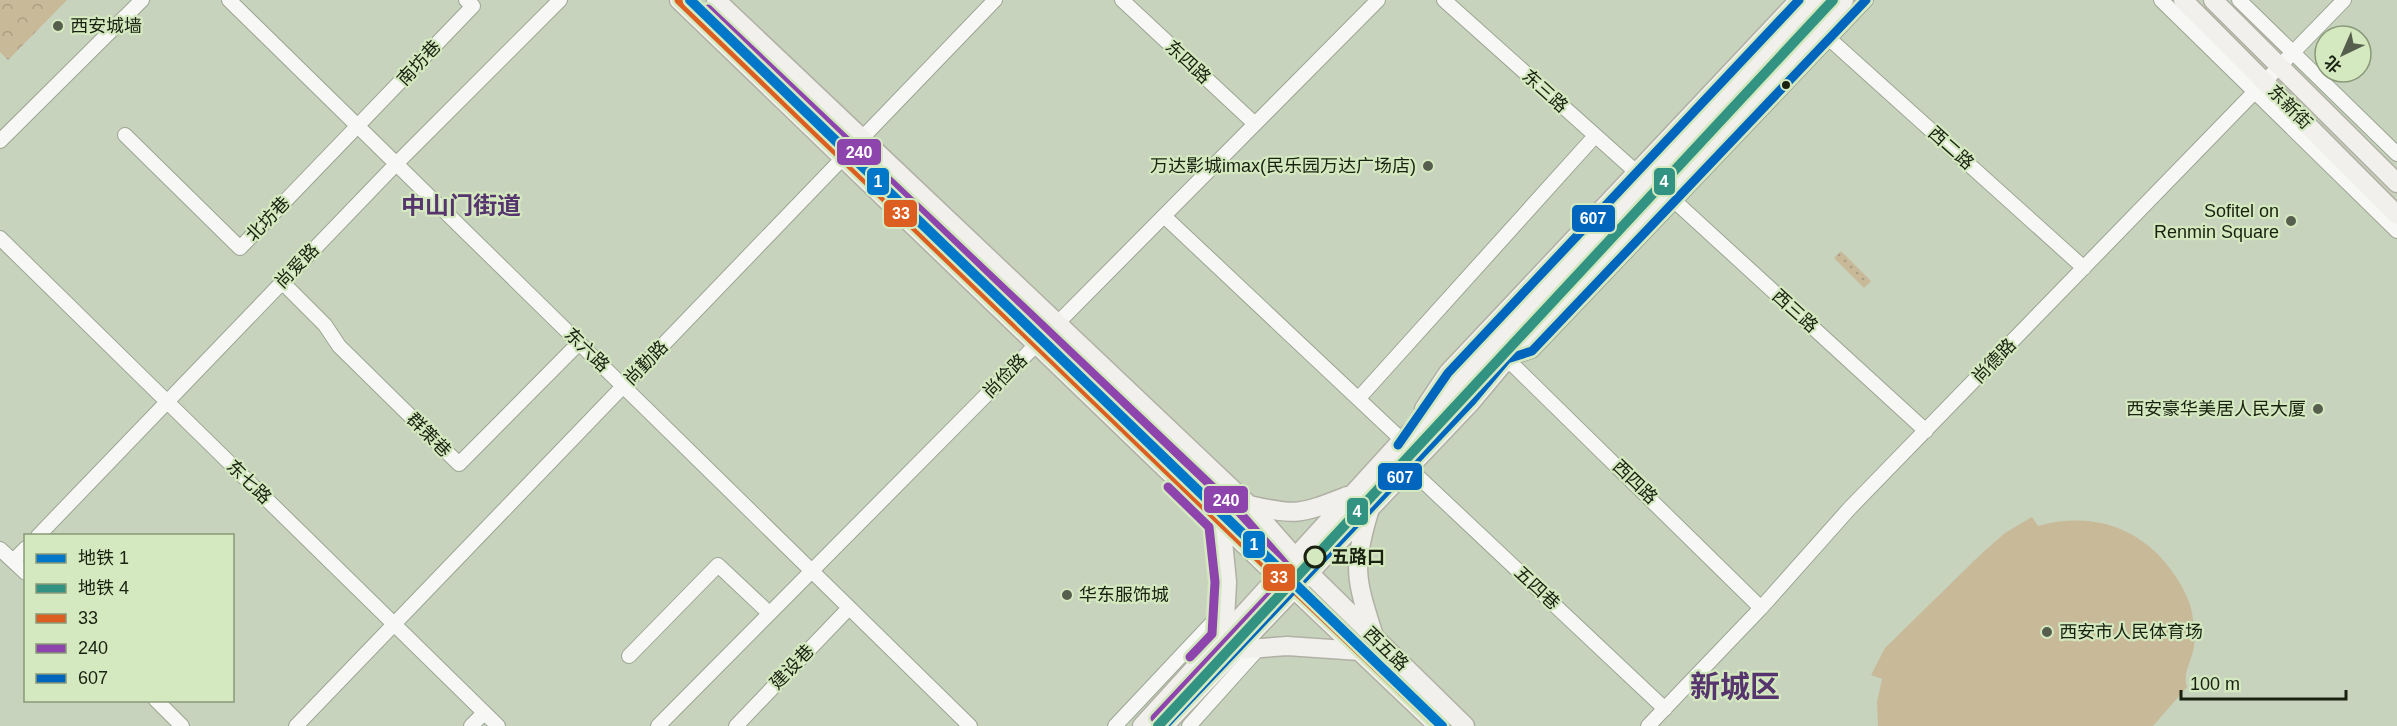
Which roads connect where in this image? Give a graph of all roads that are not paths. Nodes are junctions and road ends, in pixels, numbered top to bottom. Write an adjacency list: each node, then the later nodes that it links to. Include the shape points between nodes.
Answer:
1 (142, 0): 28 (street)
2 (229, 0): 24 (street, 东六路)
3 (466, 0): 24 (street, 南坊巷, via 473,6)
4 (560, 0): 31 (street, 尚爱路)
5 (679, 0): 30 (main road, 西五路)
6 (716, 0): 27 (main road, 西五路)
7 (995, 0): 27 (street, 尚勤路)
8 (1122, 0): 23 (street, 东四路)
9 (1378, 0): 23 (street, 尚俭路)
10 (1444, 0): 26 (street, 东三路)
11 (1821, 0): 19 (main road)
12 (1844, 0): 19 (main road)
13 (1866, 0): 19 (street)
14 (2161, 0): 22 (street)
15 (2183, 0): 22 (main road, 东新街)
16 (2212, 0): 21 (main road, 东新街)
17 (2239, 0): 20 (street)
18 (2344, 0): 20 (street, 尚德路)
19 (1806, 15): 32 (main road); 34 (main road); 39 (street, 西二路)
20 (2293, 52): 21 (street, 尚德路); 29 (street)
21 (2279, 66): 22 (street, 尚德路); 33 (main road, 东新街)
22 (2259, 86): 35 (main road, 东新街); 37 (street); 39 (street, 尚德路)
23 (1255, 124): 36 (street, 尚俭路)
24 (359, 126): 25 (street, 北坊巷, via 240,248); 31 (street, 东六路)
25 (125, 135)
26 (1595, 136): 32 (street, 东三路); 48 (street)
27 (862, 138): 30 (street, 尚勤路); 43 (main road, 西五路)
28 (0, 141)
29 (2397, 154)
30 (843, 158): 45 (main road, 西五路); 47 (street, 尚勤路)
31 (397, 164): 40 (street, 尚爱路); 44 (street, 东六路)
32 (1642, 177): 41 (main road); 42 (main road)
33 (2397, 183)
34 (1669, 196): 46 (main road); 50 (street, 西三路)
35 (2397, 215)
36 (1164, 216): 43 (street, 尚俭路); 48 (street)
37 (2397, 231)
38 (0, 238): 49 (street, 东七路)
39 (2084, 268): 50 (street, 尚德路)
40 (282, 282): 44 (street, 群策巷, via 339,346 459,464); 49 (street, 尚爱路)
41 (1521, 319): 42 (main road); 51 (main road)
42 (1497, 322): 51 (main road, via 1448,373)
43 (1056, 324): 45 (street, 尚俭路); 54 (main road, 西五路)
44 (579, 343): 47 (street, 东六路)
45 (1036, 345): 56 (main road, 西五路); 63 (street, 尚俭路)
46 (1508, 359): 52 (main road); 68 (street, 西四路)
47 (623, 386): 63 (street, 东六路); 71 (street, 尚勤路)
48 (1359, 398): 51 (street)
49 (167, 401): 57 (street, 尚爱路); 71 (street, 东七路)
50 (1926, 431): 68 (street, 尚德路, via 1849,509)
51 (1402, 440): 53 (main road)
52 (1409, 468): 55 (main road); 78 (street, 五四巷)
53 (1352, 495): 54 (main road, via 1297,513); 60 (main road)
54 (1248, 505): 60 (main road, 西五路)
55 (1370, 507): 64 (main road); 72 (main road, via 1357,560 1358,586)
56 (1221, 521): 65 (main road, 西五路); 67 (main road)
57 (40, 534)
58 (0, 549): 61 (street)
59 (24, 550): 61 (street)
60 (1296, 557): 64 (main road, 西五路); 65 (main road)
61 (13, 561): 62 (street)
62 (24, 571)
63 (811, 572): 69 (street, 东六路); 70 (street, 尚俭路)
64 (1308, 572): 66 (main road); 72 (main road, 西五路)
65 (1278, 577): 66 (main road, 西五路); 73 (main road)
66 (1293, 588): 73 (main road); 75 (main road, 西五路)
67 (1226, 608): 73 (main road); 87 (street)
68 (1761, 608): 78 (street, 尚德路)
69 (848, 609): 85 (street, 建设巷); 86 (street, 东六路)
70 (769, 613): 76 (street, via 718,565); 84 (street, 尚俭路)
71 (394, 624): 79 (street, 东七路); 81 (street, 尚勤路)
72 (1375, 638): 92 (main road, 西五路)
73 (1229, 644): 74 (main road); 88 (main road); 89 (main road)
74 (1258, 649): 75 (main road, via 1287,646); 90 (street)
75 (1360, 651): 91 (main road, 西五路)
76 (629, 656)
77 (158, 702): 80 (street)
78 (1665, 709): 93 (street, 尚德路)
79 (484, 713): 82 (street); 83 (street, 东七路)
80 (182, 726)
81 (296, 726)
82 (471, 726)
83 (498, 726)
84 (657, 726)
85 (736, 726)
86 (970, 726)
87 (1115, 726)
88 (1142, 726)
89 (1164, 726)
90 (1189, 726)
91 (1438, 726)
92 (1465, 726)
93 (1648, 726)

